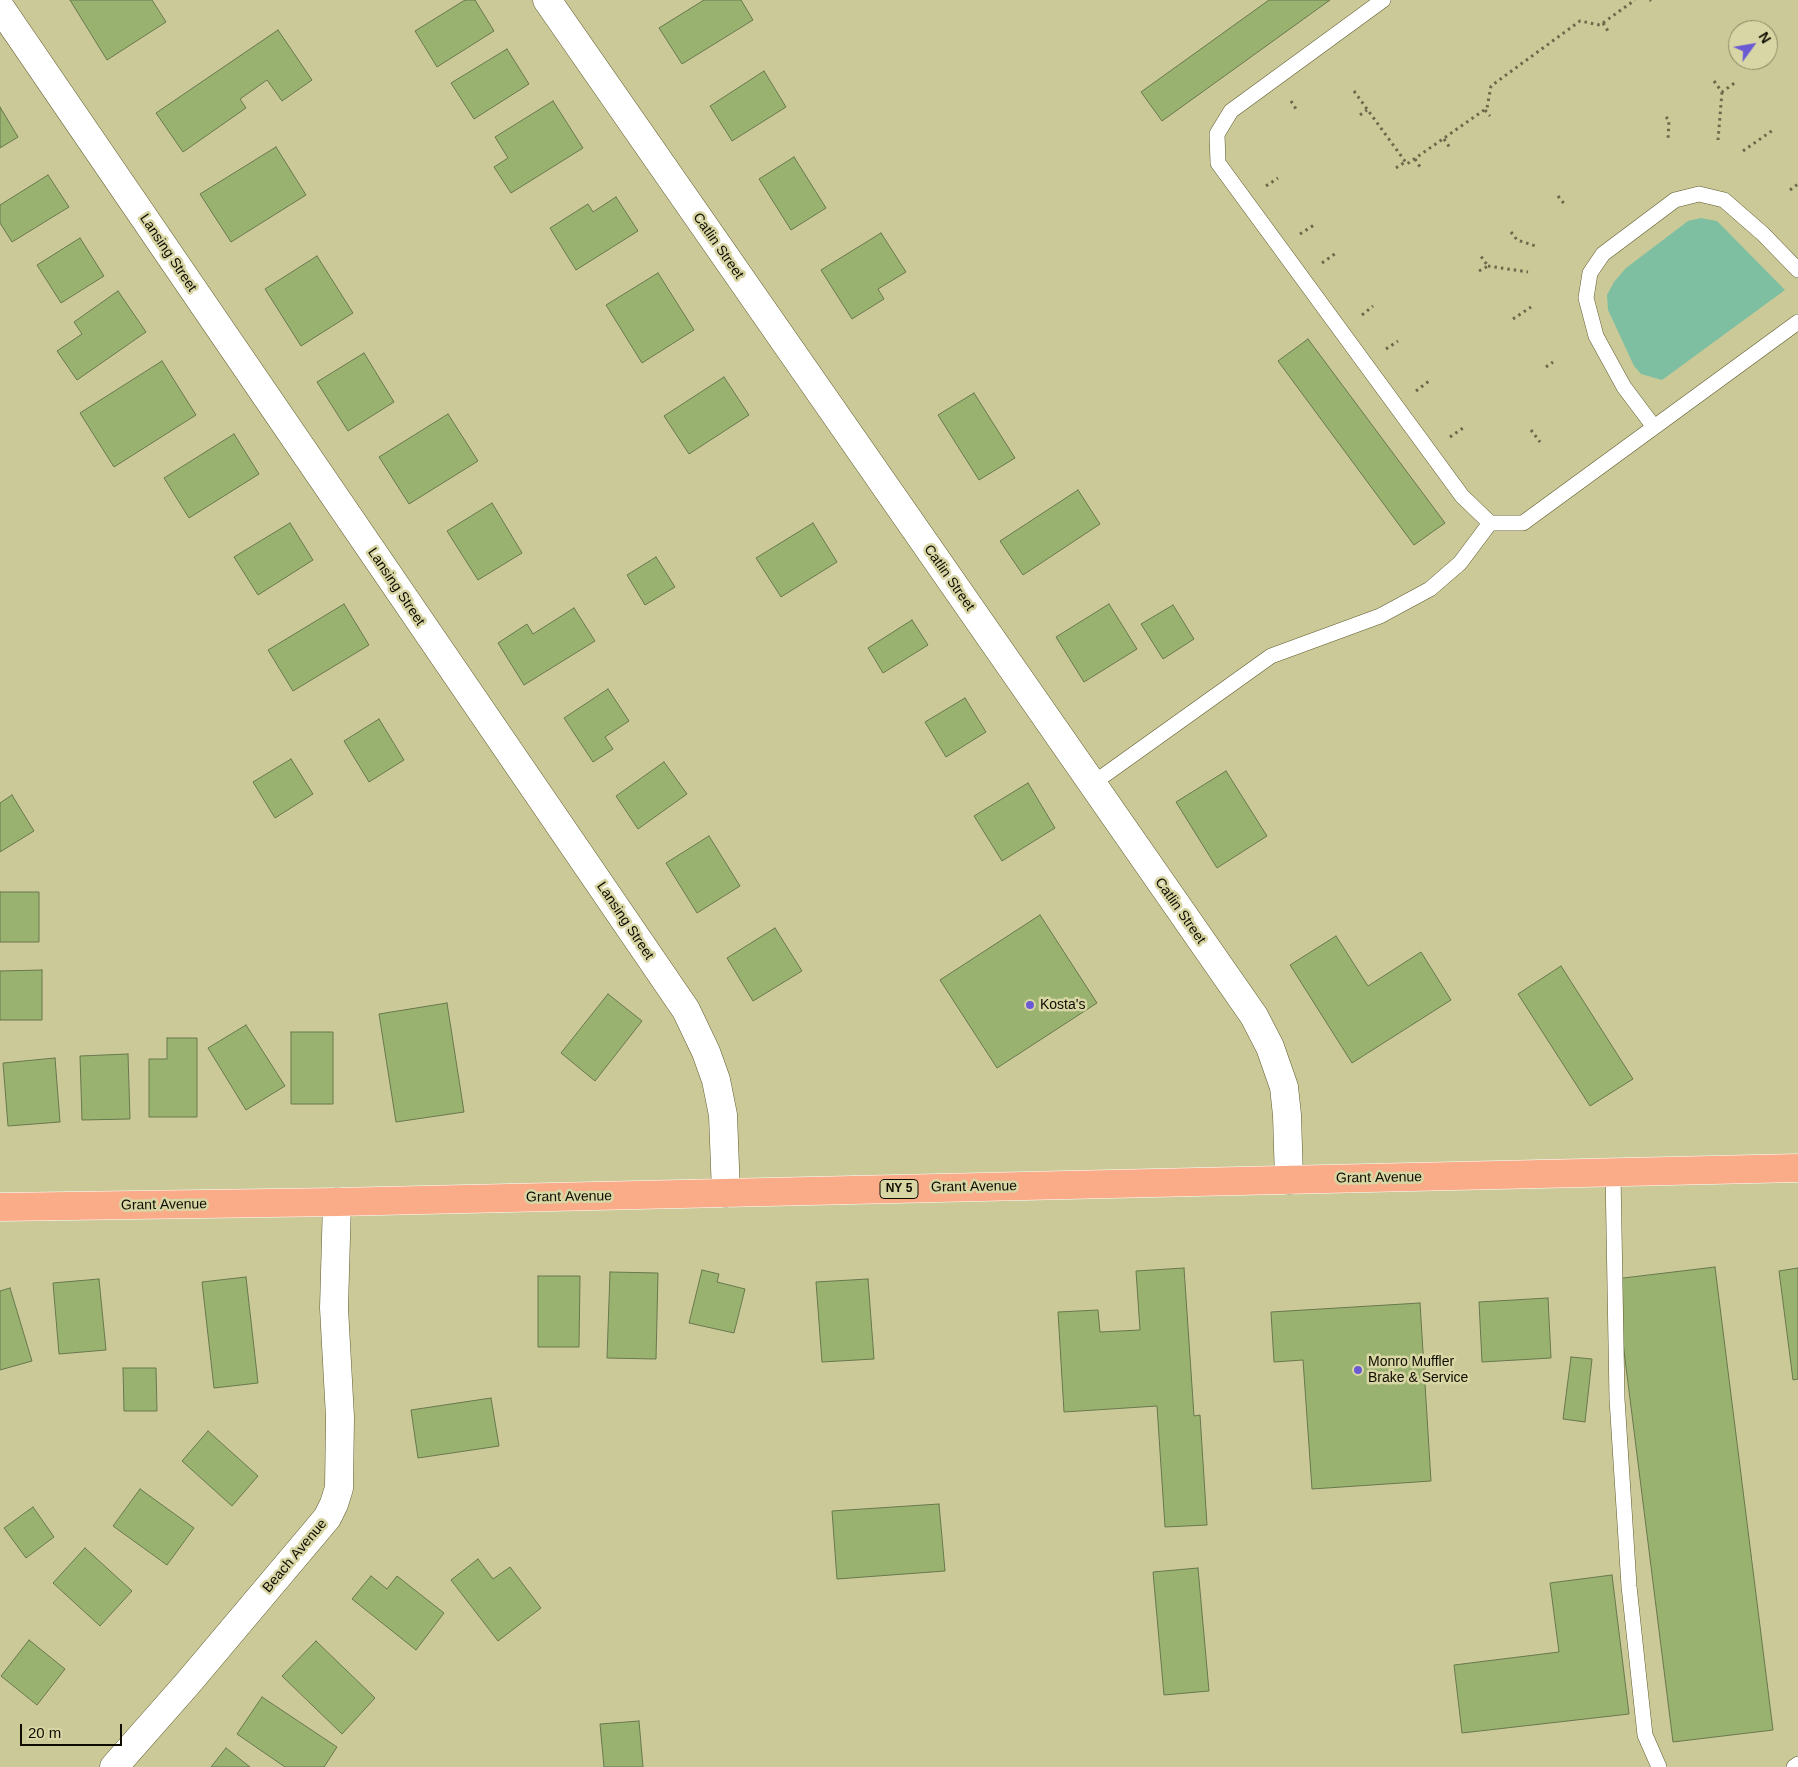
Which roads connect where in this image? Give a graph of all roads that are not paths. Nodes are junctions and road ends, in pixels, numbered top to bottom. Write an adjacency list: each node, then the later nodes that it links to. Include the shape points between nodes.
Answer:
1 (547, 0): 8 (street, Catlin Street)
2 (1383, 0): 7 (lane, via 1231,112 1217,134 1218,163 1462,496)
3 (0, 7): 12 (street, Lansing Street, via 686,1010 716,1080 723,1115)
4 (1798, 270): 6 (lane, via 1724,200 1699,194 1675,200 1603,254 1590,272 1586,298 1596,336 1624,387)
5 (1798, 322): 6 (lane)
6 (1654, 427): 7 (lane, via 1523,523)
7 (1490, 523): 8 (lane, via 1460,563 1430,589 1380,616 1271,656)
8 (1092, 784): 11 (street, Catlin Street, via 1254,1016 1270,1047 1284,1087)
9 (1798, 1168): 10 (highway, Grant Avenue / NY 5)
10 (1614, 1173): 11 (highway, Grant Avenue / NY 5); 17 (lane, via 1617,1399 1629,1586 1645,1735)
11 (1289, 1180): 12 (highway, Grant Avenue / NY 5)
12 (726, 1193): 13 (highway, Grant Avenue / NY 5)
13 (338, 1202): 14 (highway, Grant Avenue / NY 5); 16 (street, Beach Avenue, via 334,1308 340,1418 339,1488 334,1504 327,1518)
14 (0, 1208)
15 (1798, 1764): 18 (lane)
16 (114, 1767)
17 (1659, 1767)
18 (1794, 1767)

